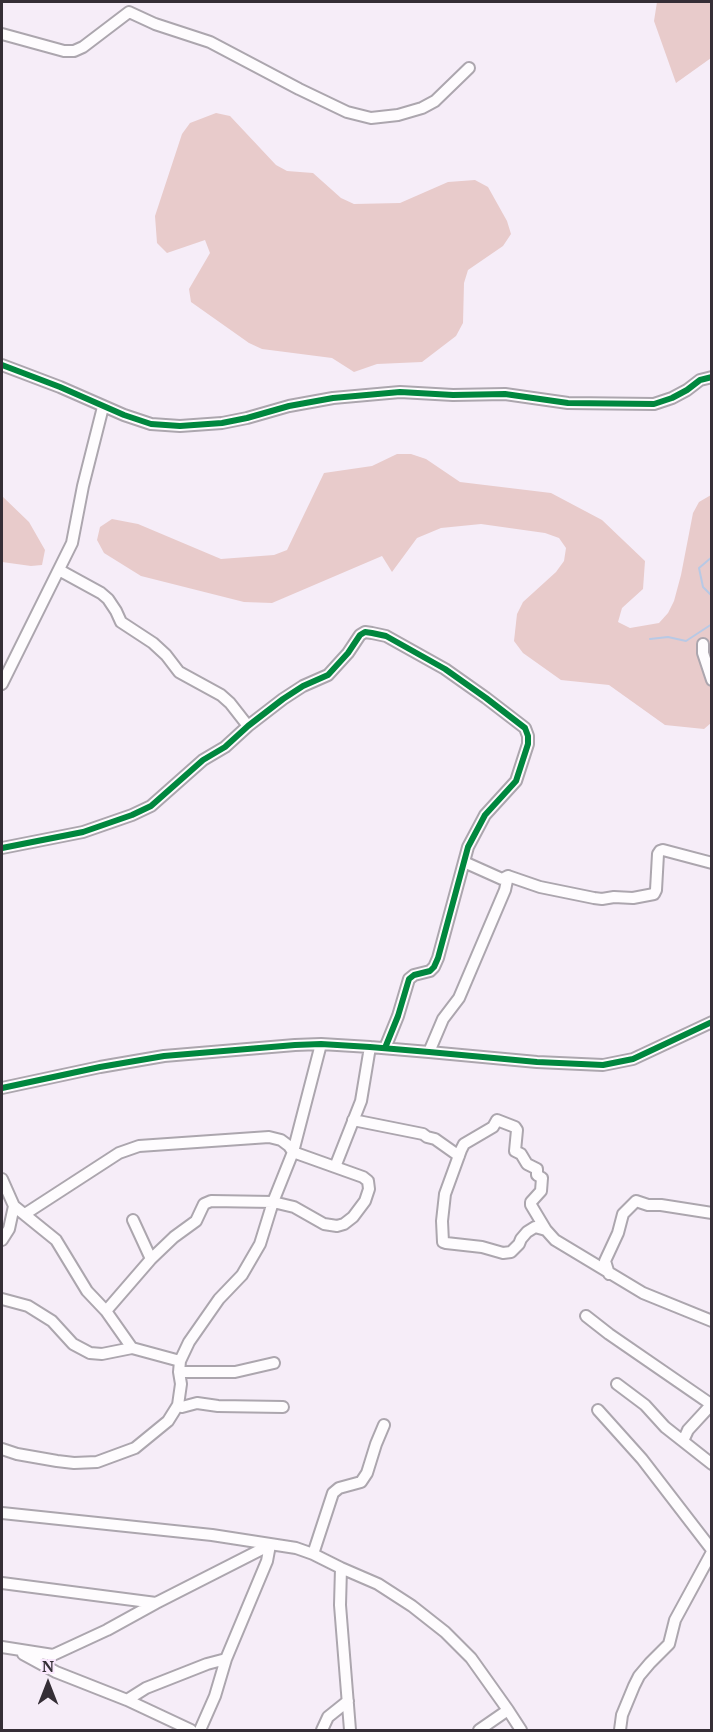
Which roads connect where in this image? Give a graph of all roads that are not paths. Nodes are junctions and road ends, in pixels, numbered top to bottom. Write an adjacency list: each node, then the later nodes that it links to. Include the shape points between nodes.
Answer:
1 (2, 34): 2 (street, via 74,51 129,12 210,42 346,112 371,118 422,108 435,101)
2 (469, 68)
3 (2, 365): 5 (street)
4 (711, 376): 5 (street, via 654,404 568,403 505,394 400,392 333,398 222,423 180,426 151,424)
5 (103, 407): 6 (street, via 72,543)
6 (59, 570): 9 (street); 10 (street, via 101,593 121,622 153,643 178,672 221,695)
7 (703, 644): 8 (street)
8 (711, 680)
9 (2, 684)
10 (248, 726): 11 (street, via 151,806 83,832); 12 (street, via 303,686 328,675 365,632 386,636 445,669 525,728 528,736 516,781 485,815)
11 (2, 848)
12 (464, 862): 14 (street, via 502,879); 18 (street, via 438,958 430,971 409,979)
13 (711, 862): 14 (street, via 660,851 654,894 633,898 602,899 540,887)
14 (508, 876): 19 (street, via 459,998 443,1019)
15 (711, 1022): 19 (street, via 633,1059 603,1065)
16 (321, 1044): 17 (street); 20 (street, via 164,1056); 22 (street)
17 (370, 1047): 18 (street); 21 (street, via 362,1101)
18 (385, 1048): 19 (street)
19 (429, 1052)
20 (2, 1088)
21 (353, 1120): 23 (street, via 423,1134); 24 (street)
22 (293, 1152): 24 (street); 26 (street); 29 (street, via 281,1140 269,1137 139,1146 119,1153)
23 (459, 1156): 31 (street, via 464,1144 493,1127 497,1120 515,1127 515,1151 542,1178 541,1191 531,1205); 31 (street, via 445,1194 443,1242 503,1253 511,1252 535,1227)
24 (335, 1167): 26 (street, via 368,1181 365,1201 344,1224 324,1224 294,1207)
25 (2, 1179): 27 (street)
26 (273, 1202): 33 (street, via 204,1204 196,1221); 41 (street, via 251,1262 189,1342)
27 (14, 1206): 29 (street); 32 (street)
28 (711, 1213): 34 (street, via 636,1201 623,1214 605,1261)
29 (25, 1214): 36 (street, via 56,1240 83,1285)
30 (133, 1220): 33 (street)
31 (546, 1230): 34 (street, via 563,1246)
32 (2, 1240)
33 (151, 1259): 36 (street)
34 (609, 1274): 38 (street, via 642,1293)
35 (2, 1299): 39 (street, via 28,1306 52,1321 73,1344 90,1353)
36 (105, 1311): 39 (street)
37 (586, 1316): 44 (street)
38 (711, 1321)
39 (132, 1348): 41 (street)
40 (274, 1363): 41 (street, via 235,1371)
41 (179, 1366): 43 (street)
42 (617, 1384): 48 (street)
43 (178, 1405): 45 (street); 49 (street, via 168,1421 135,1448 97,1462 57,1461)
44 (711, 1405): 48 (street)
45 (283, 1407)
46 (598, 1410): 53 (street, via 642,1459)
47 (384, 1425): 54 (street, via 361,1482 333,1493)
48 (683, 1441): 50 (street)
49 (2, 1449)
50 (711, 1464)
51 (2, 1513): 52 (street, via 212,1535)
52 (270, 1545): 54 (street); 57 (street); 60 (street)
53 (711, 1551): 70 (street, via 675,1620 669,1644 639,1676 622,1715)
54 (314, 1554): 55 (street)
55 (341, 1568): 62 (street); 63 (street, via 378,1584 445,1632 471,1658)
56 (2, 1583): 57 (street)
57 (156, 1603): 59 (street, via 53,1655)
58 (2, 1647): 59 (street)
59 (18, 1651): 61 (street, via 56,1672)
60 (226, 1659): 61 (street, via 146,1688); 65 (street)
61 (127, 1700): 64 (street)
62 (348, 1701): 66 (street, via 328,1718); 67 (street)
63 (508, 1710): 68 (street); 69 (street)
64 (191, 1731)
65 (200, 1731)
66 (322, 1731)
67 (350, 1731)
68 (479, 1731)
69 (521, 1731)
70 (620, 1731)

